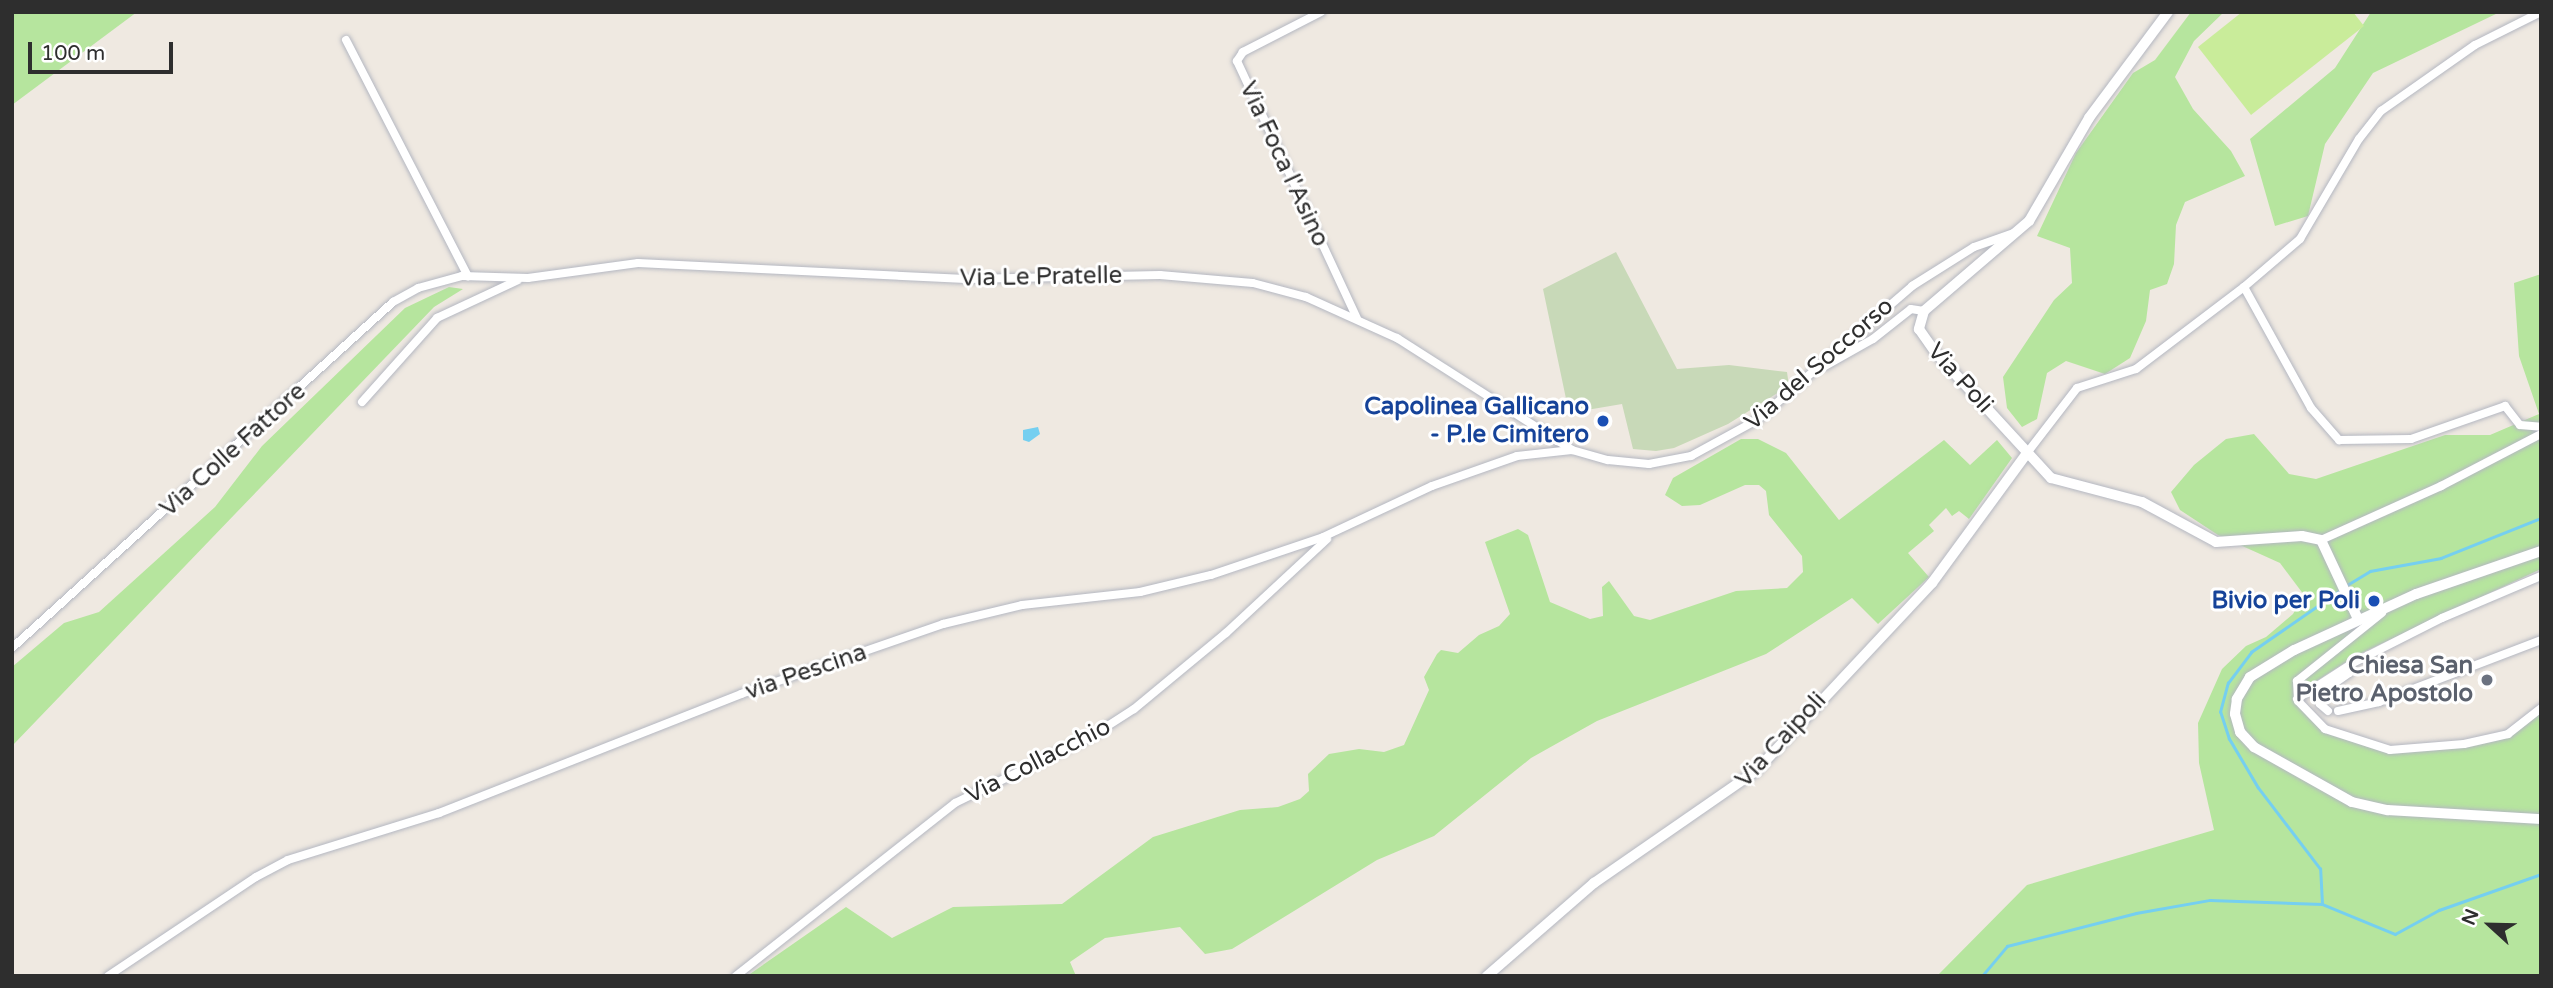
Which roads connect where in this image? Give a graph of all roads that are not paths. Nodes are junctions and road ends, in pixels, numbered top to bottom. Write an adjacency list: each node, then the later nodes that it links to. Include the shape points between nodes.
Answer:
1 (1321, 12): 10 (street, Via Foca l'Asino, via 1243,52 1237,61)
2 (2168, 12): 5 (street, Via Poli, via 2089,118)
3 (2541, 12): 8 (street, via 2475,45 2381,111 2359,139 2300,239)
4 (346, 40): 6 (street)
5 (2021, 231): 9 (street, Via Poli); 11 (street, Via del Soccorso, via 1981,244 1923,278)
6 (468, 276): 7 (street, Via Le Pratelle); 24 (street, Via Colle Fattore, via 423,286 393,302)
7 (521, 279): 10 (street, Via Le Pratelle, via 638,263 966,279 1160,275 1268,286); 12 (street, via 436,318)
8 (2244, 287): 13 (street, via 2311,408 2339,440 2412,439 2502,407 2509,408 2520,425); 16 (street, via 2136,369 2077,388)
9 (1924, 311): 11 (street, via 1911,309 1873,339); 16 (street, Via Poli, via 1918,327 1928,344)
10 (1357, 318): 15 (street, Via Le Pratelle, via 1464,377)
11 (1816, 370): 15 (street, Via del Soccorso, via 1745,429 1681,460 1632,463)
12 (362, 401)
13 (2541, 427)
14 (2541, 434): 18 (street)
15 (1572, 450): 17 (street, Via del Soccorso, via 1501,460 1420,491)
16 (2027, 453): 18 (street, Via Poli, via 2056,481 2143,502 2212,541 2302,536); 33 (street, Via Caipoli, via 1932,583 1756,771 1724,798 1594,883)
17 (1331, 534): 31 (street, via Pescina, via 1168,586 1022,605 953,621 741,694 446,810 293,858 256,877); 32 (street, Via Collacchio, via 1226,633 1133,709 1092,736 955,803)
18 (2325, 545): 22 (street)
19 (2541, 551): 21 (street)
20 (2541, 576): 25 (street)
21 (2389, 606): 22 (street); 26 (street, via 2300,676 2295,687)
22 (2358, 619): 30 (street, via 2250,677 2236,707 2244,738 2282,765 2365,806)
23 (2541, 640): 29 (street, via 2379,702)
24 (12, 649)
25 (2351, 664): 26 (street); 28 (street, via 2349,673 2322,692 2320,704)
26 (2298, 699): 27 (street, via 2325,729 2390,750 2491,740 2513,731)
27 (2541, 708)
28 (2328, 711)
29 (2339, 711)
30 (2540, 818)
31 (108, 976)
32 (736, 976)
33 (1487, 976)

